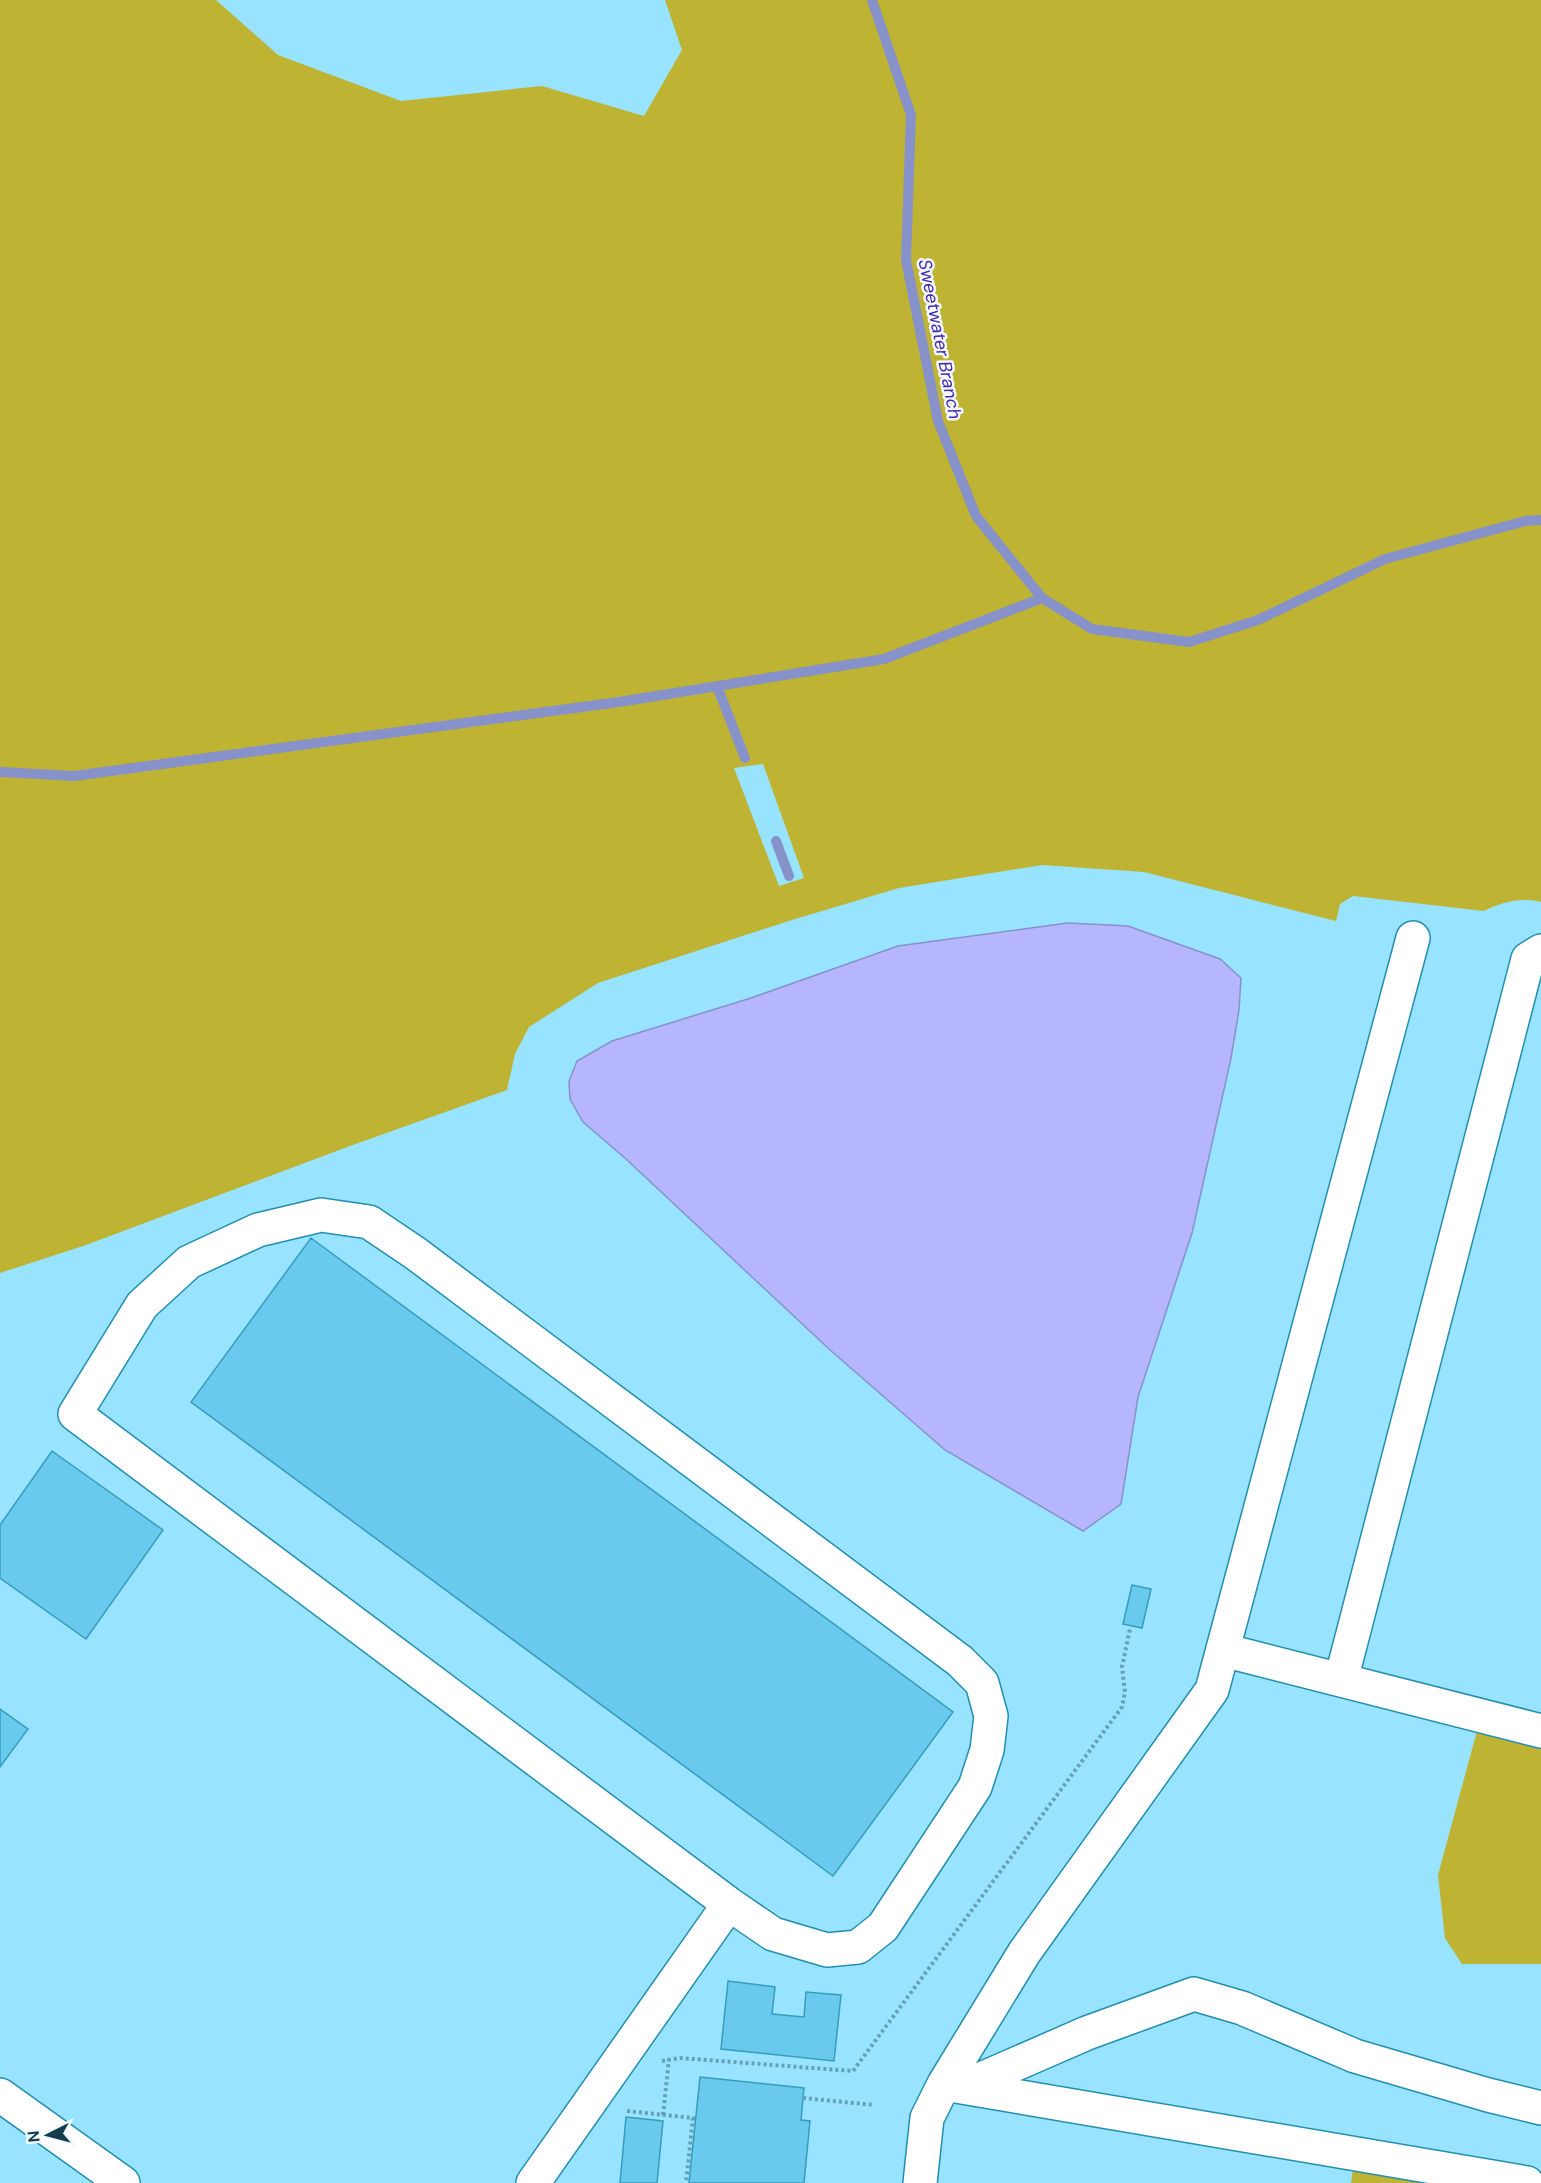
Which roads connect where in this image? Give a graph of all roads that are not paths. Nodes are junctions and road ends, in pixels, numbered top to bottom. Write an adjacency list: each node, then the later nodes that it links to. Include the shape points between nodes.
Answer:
1 (1413, 938): 3 (street)
2 (1541, 951): 4 (street, via 1527,959)
3 (1223, 1650): 4 (street); 7 (street, via 1212,1690 1024,1953)
4 (1341, 1680): 5 (street)
5 (1541, 1731)
6 (729, 1904): 6 (street, via 75,1414 142,1305 189,1262 258,1230 321,1215 369,1222 951,1654 982,1683 992,1716 987,1750 975,1787 884,1927 858,1947 827,1950 773,1934); 11 (street)
7 (953, 2086): 9 (street, via 1194,1994 1242,2008 1355,2056); 12 (street, via 927,2118); 13 (street)
8 (0, 2095): 10 (street)
9 (1541, 2108)
10 (123, 2183)
11 (533, 2183)
12 (920, 2183)
13 (1527, 2183)

